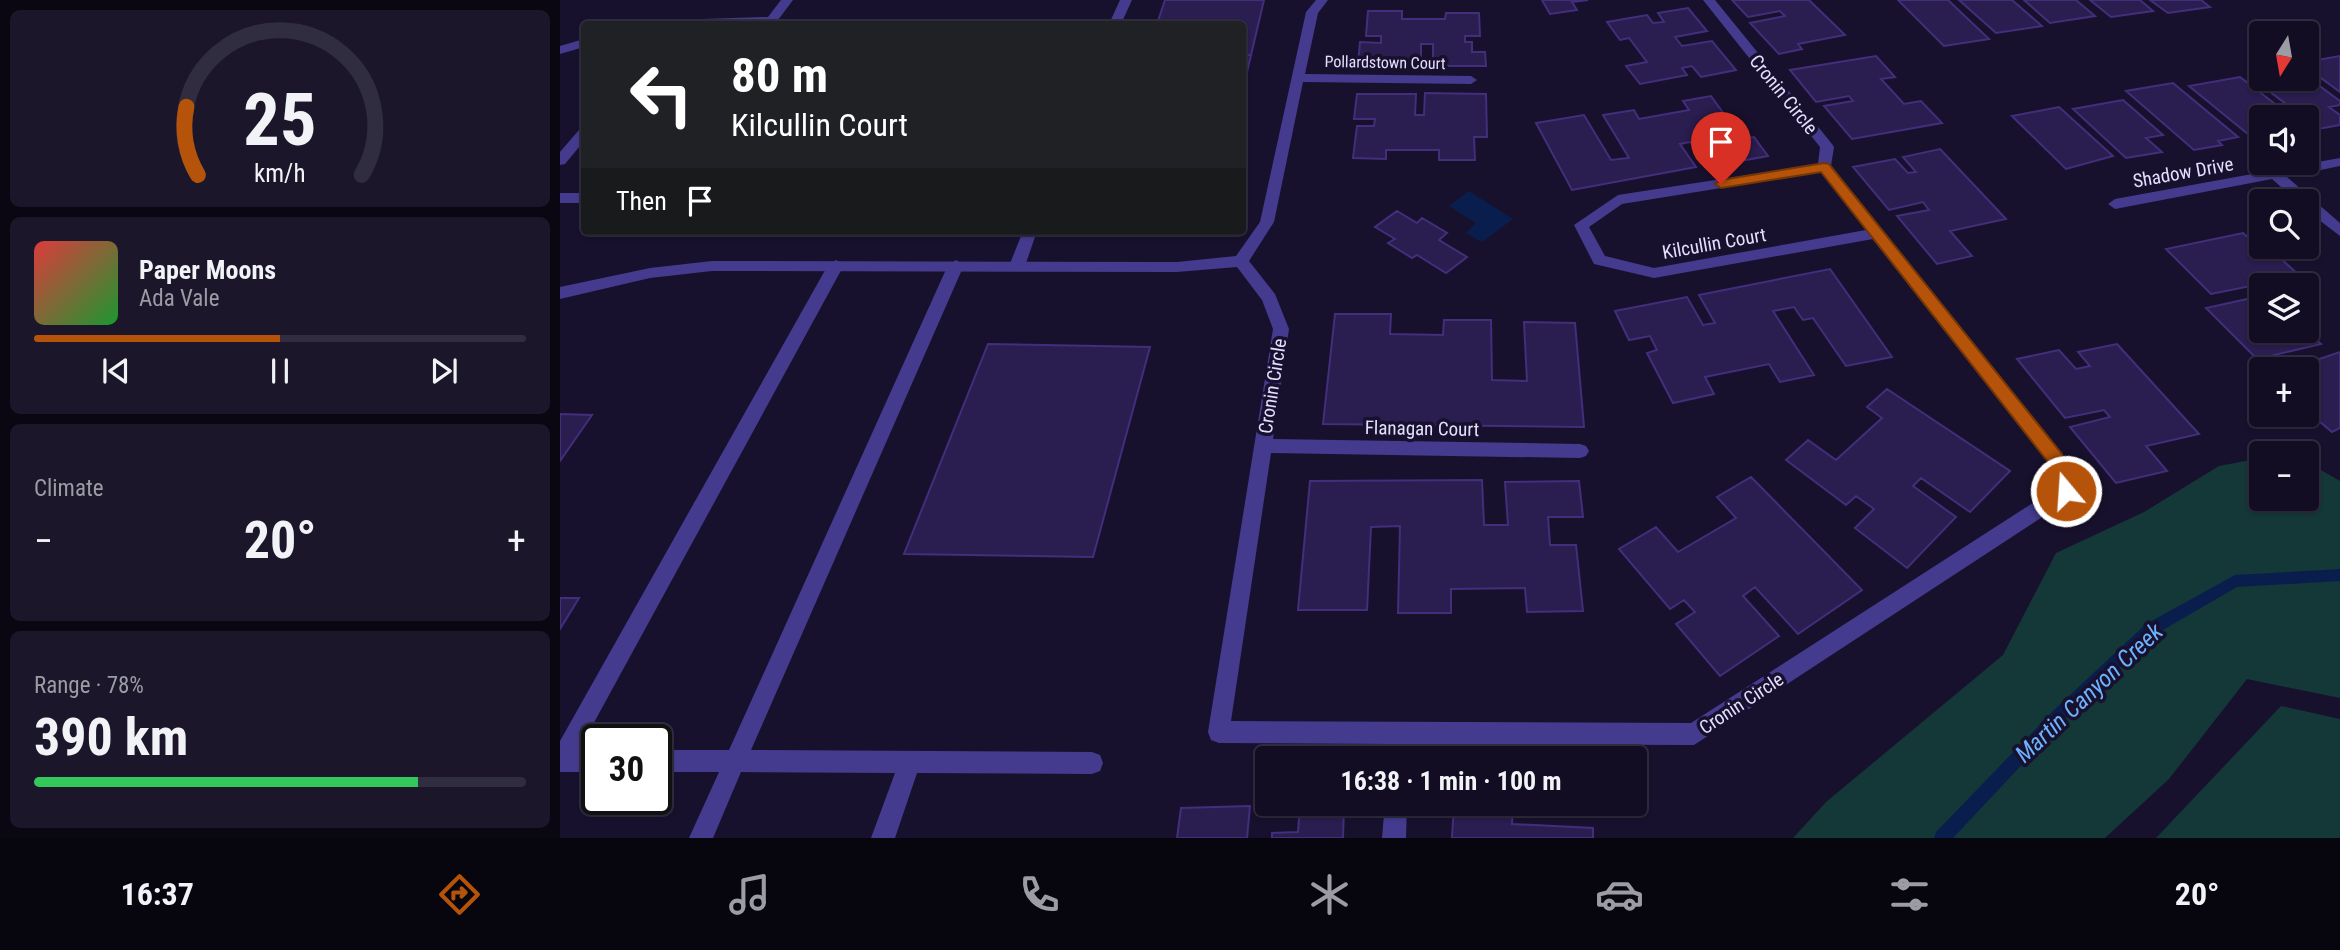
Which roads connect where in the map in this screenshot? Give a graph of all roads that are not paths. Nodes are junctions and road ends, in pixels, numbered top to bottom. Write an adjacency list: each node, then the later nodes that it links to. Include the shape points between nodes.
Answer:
1 (788, 0): 5 (street)
2 (1126, 0): 6 (street)
3 (1322, 0): 9 (street, via 1312,12)
4 (1709, 0): 14 (street, Cronin Circle, via 1827,147)
5 (772, 21)
6 (1116, 21)
7 (581, 44): 8 (street)
8 (560, 50)
9 (1298, 78): 10 (street, Pollardstown Court); 24 (street, via 1267,222)
10 (1471, 80)
11 (581, 136): 12 (street)
12 (560, 161)
13 (2340, 162): 15 (street, Shadow Drive)
14 (1824, 167): 22 (street, Cronin Circle); 22 (street, Kilcullin Court, via 1618,200 1581,225 1599,260 1654,273)
15 (2276, 176): 16 (street); 19 (street, Shadow Drive)
16 (2291, 189)
17 (560, 198): 18 (street)
18 (581, 198)
19 (2115, 204)
20 (2319, 213): 21 (street)
21 (2340, 232)
22 (1877, 233): 31 (street, Cronin Circle, via 2056,459 2066,491 1694,734)
23 (1029, 235): 27 (street)
24 (1241, 261): 27 (street, via 1177,267); 29 (street, Cronin Circle, via 1269,298 1281,328)
25 (836, 265): 26 (street); 28 (street, via 712,266 650,273); 33 (street)
26 (956, 265): 27 (street); 36 (street)
27 (1017, 266)
28 (560, 293)
29 (1263, 446): 30 (street, Flanagan Court); 31 (street, Cronin Circle, via 1219,732)
30 (1580, 451)
31 (1400, 734): 32 (street)
32 (1400, 746)
33 (560, 761): 34 (street)
34 (581, 761)
35 (672, 761): 36 (street)
36 (736, 761): 37 (street); 40 (street)
37 (911, 763): 38 (street); 41 (street)
38 (1092, 763)
39 (1395, 816): 42 (street)
40 (701, 838)
41 (883, 838)
42 (1394, 838)

